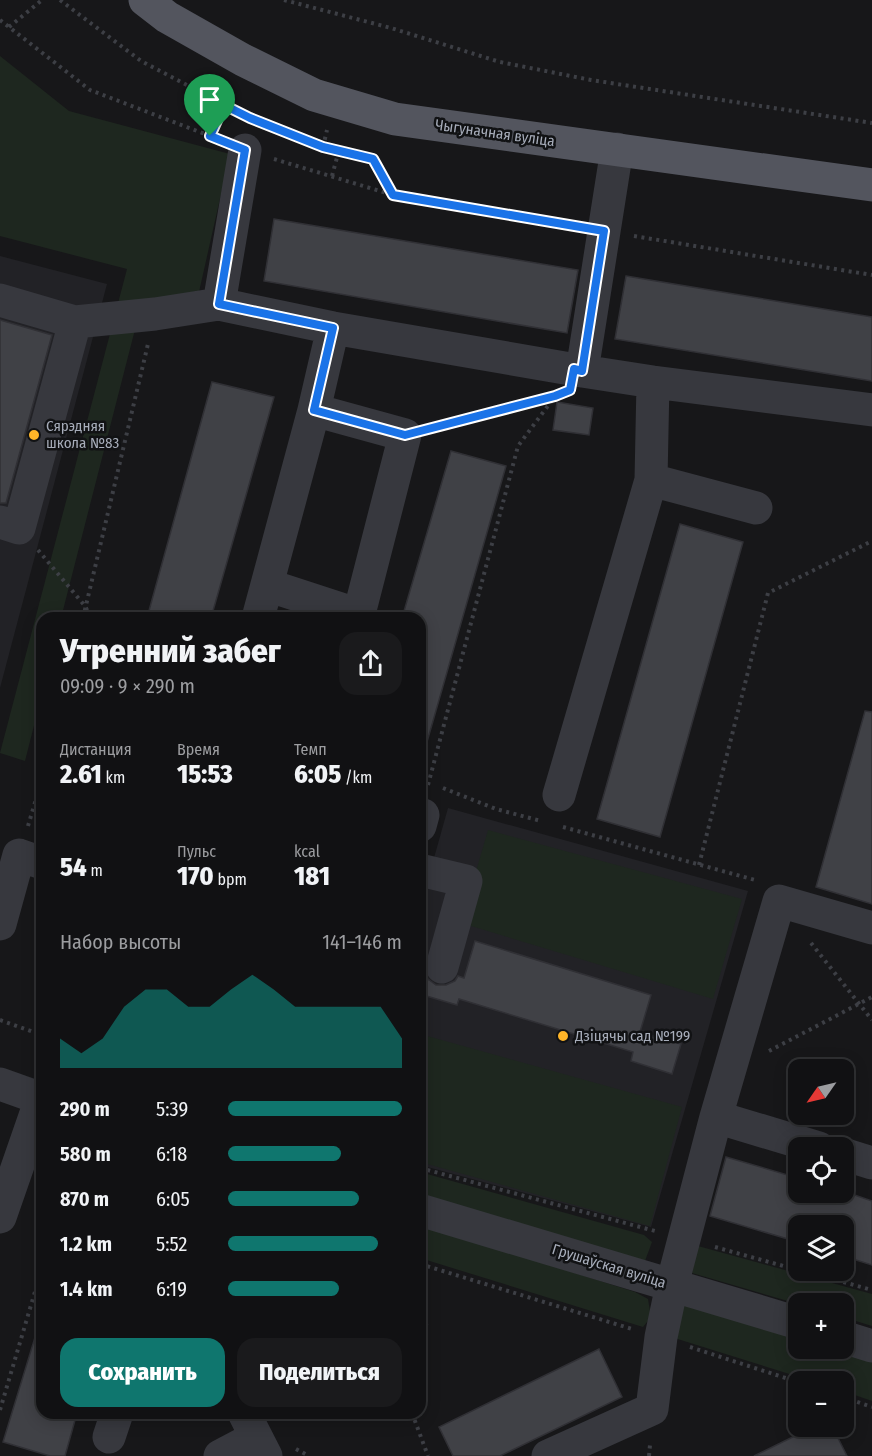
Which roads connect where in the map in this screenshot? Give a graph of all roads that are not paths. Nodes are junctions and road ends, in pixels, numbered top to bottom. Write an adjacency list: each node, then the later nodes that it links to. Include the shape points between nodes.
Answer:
1 (145, 0): 2 (main road, Чыгуначная вуліца, via 243,60 314,95 395,119)
2 (617, 149): 4 (main road, Чыгуначная вуліца); 9 (street)
3 (245, 150): 6 (street)
4 (872, 185)
5 (0, 300): 7 (street)
6 (219, 304): 7 (street); 8 (street)
7 (75, 322): 15 (street)
8 (333, 328): 9 (street); 11 (street)
9 (582, 371): 10 (street)
10 (653, 382): 12 (street); 13 (street)
11 (314, 410): 16 (street); 19 (street, via 405,435)
12 (872, 410)
13 (651, 480): 14 (street); 20 (street)
14 (756, 508)
15 (9, 525)
16 (267, 585): 17 (street); 18 (street)
17 (260, 612)
18 (344, 612)
19 (359, 612)
20 (555, 809)
21 (30, 859): 23 (street)
22 (426, 871): 25 (street, via 466,881)
23 (0, 924)
24 (872, 927): 29 (street, via 779,902)
25 (442, 967)
26 (0, 1084): 27 (street)
27 (36, 1097)
28 (36, 1113): 34 (street)
29 (716, 1117): 30 (street); 35 (street)
30 (788, 1139)
31 (854, 1158): 32 (street)
32 (872, 1163)
33 (426, 1212): 35 (street, Грушаўская вуліца)
34 (0, 1217)
35 (672, 1285): 36 (street, Грушаўская вуліца); 41 (street, via 651,1409)
36 (788, 1320)
37 (854, 1340): 38 (street)
38 (872, 1346)
39 (256, 1435): 40 (street)
40 (220, 1456)
41 (548, 1456)

